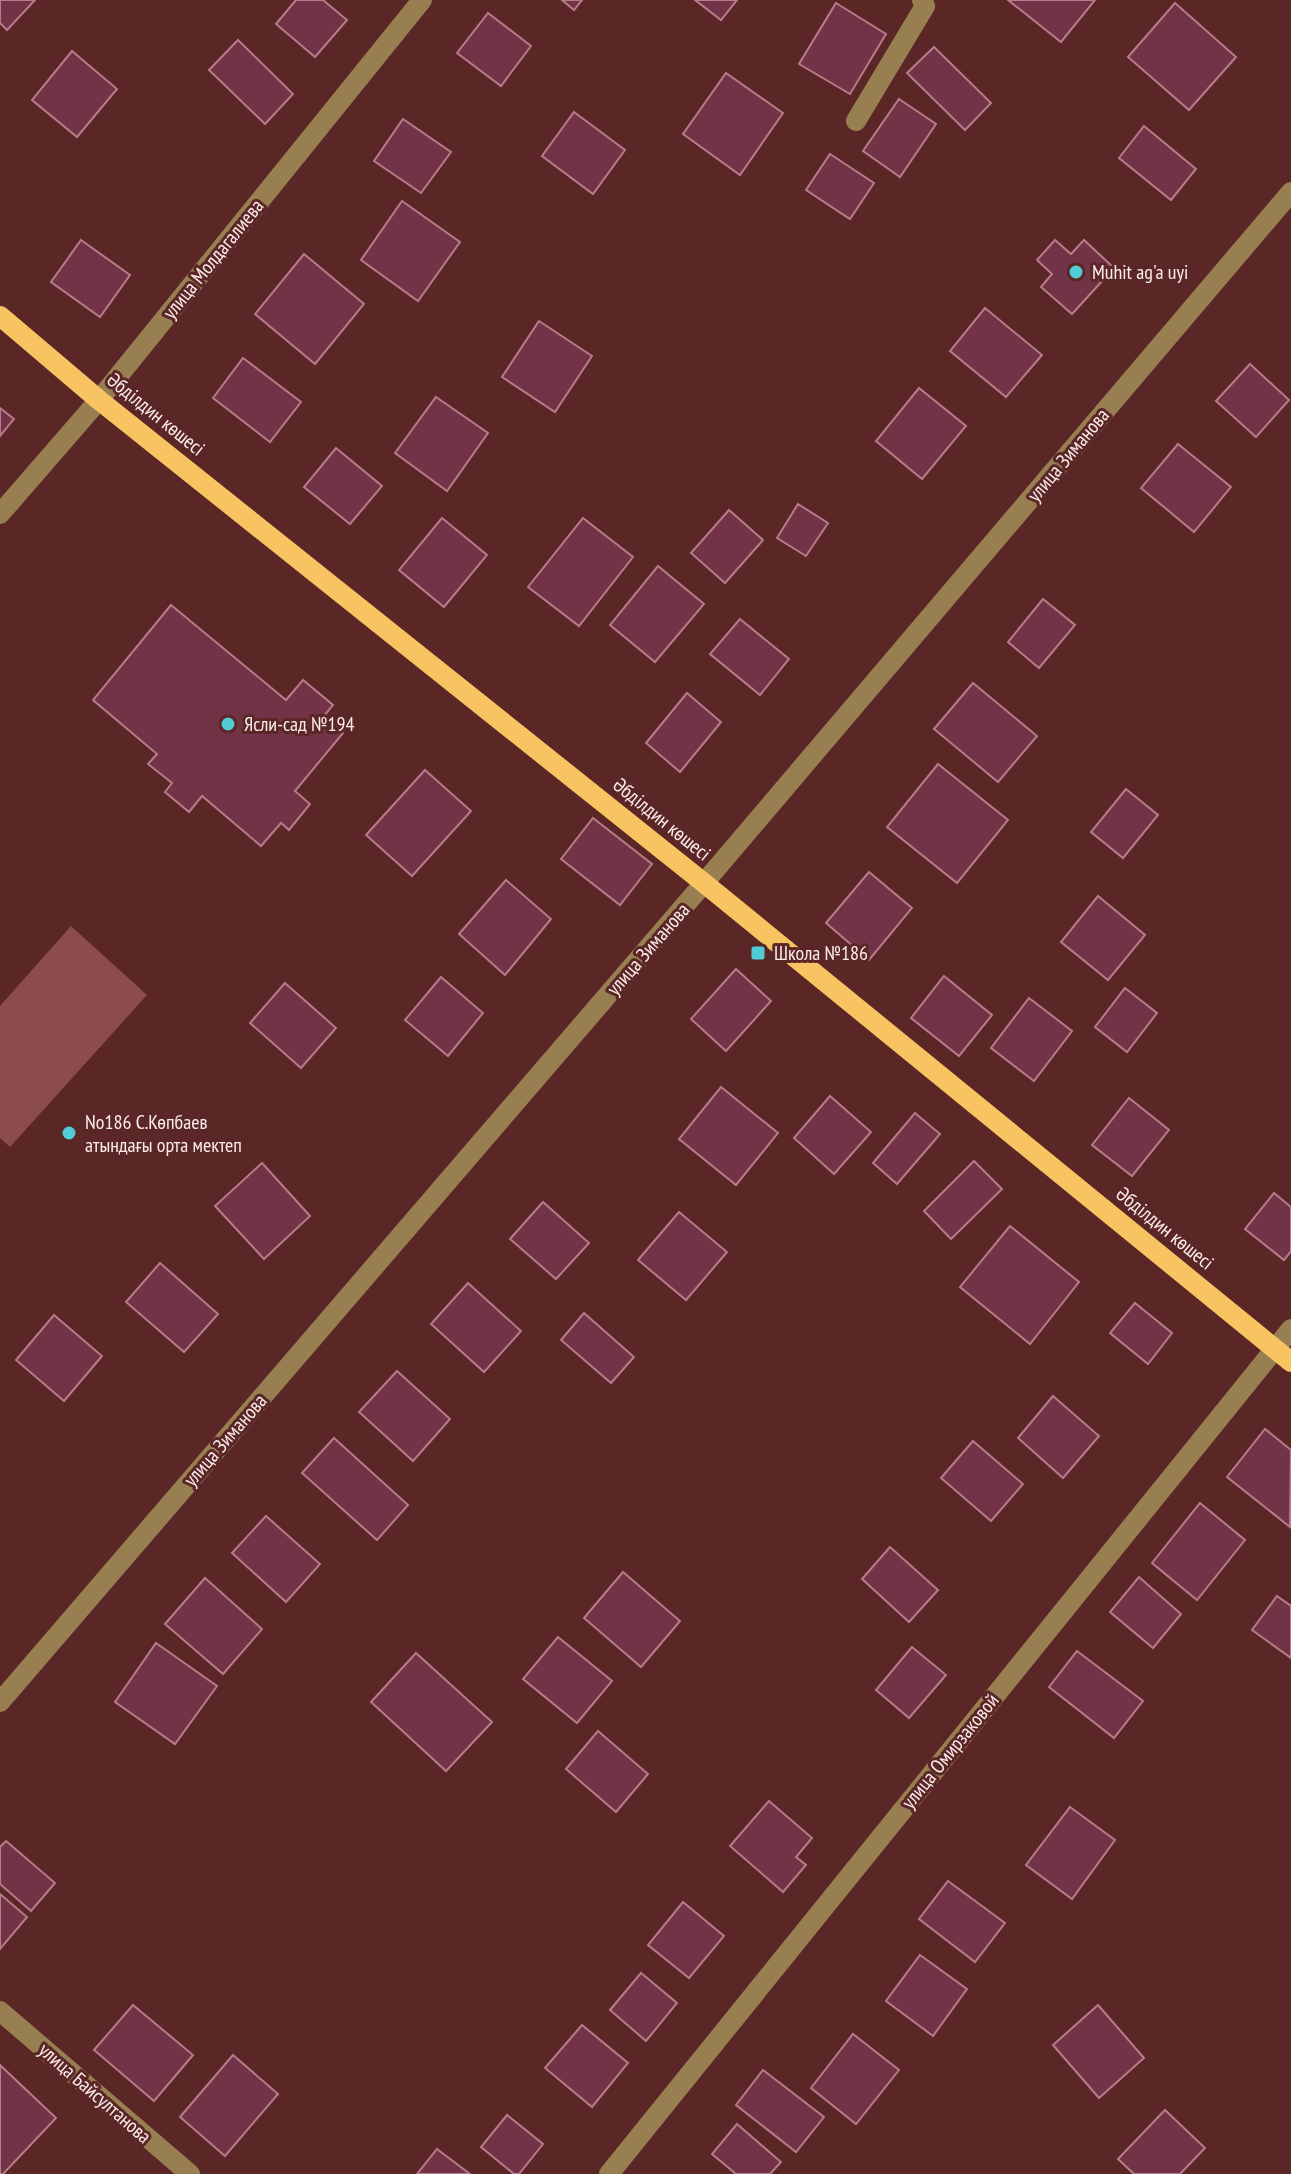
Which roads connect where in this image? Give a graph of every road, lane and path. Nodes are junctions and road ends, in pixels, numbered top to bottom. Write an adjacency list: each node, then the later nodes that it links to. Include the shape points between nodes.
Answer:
1 (422, 0): 6 (street, улица Молдагалиева)
2 (922, 0): 3 (street, via 925,6)
3 (856, 121)
4 (1291, 192): 8 (street, улица Зиманова)
5 (0, 316): 6 (main road, Әбділдин көшесі)
6 (99, 400): 7 (street, улица Молдагалиева); 8 (main road, Әбділдин көшесі)
7 (0, 514)
8 (704, 883): 10 (main road, Әбділдин көшесі); 11 (street, улица Зиманова)
9 (1291, 1329): 10 (street, улица Омирзаковой)
10 (1283, 1355): 14 (street, улица Омирзаковой)
11 (0, 1702)
12 (0, 2011): 13 (street, улица Байсултанова)
13 (190, 2174)
14 (609, 2174)

